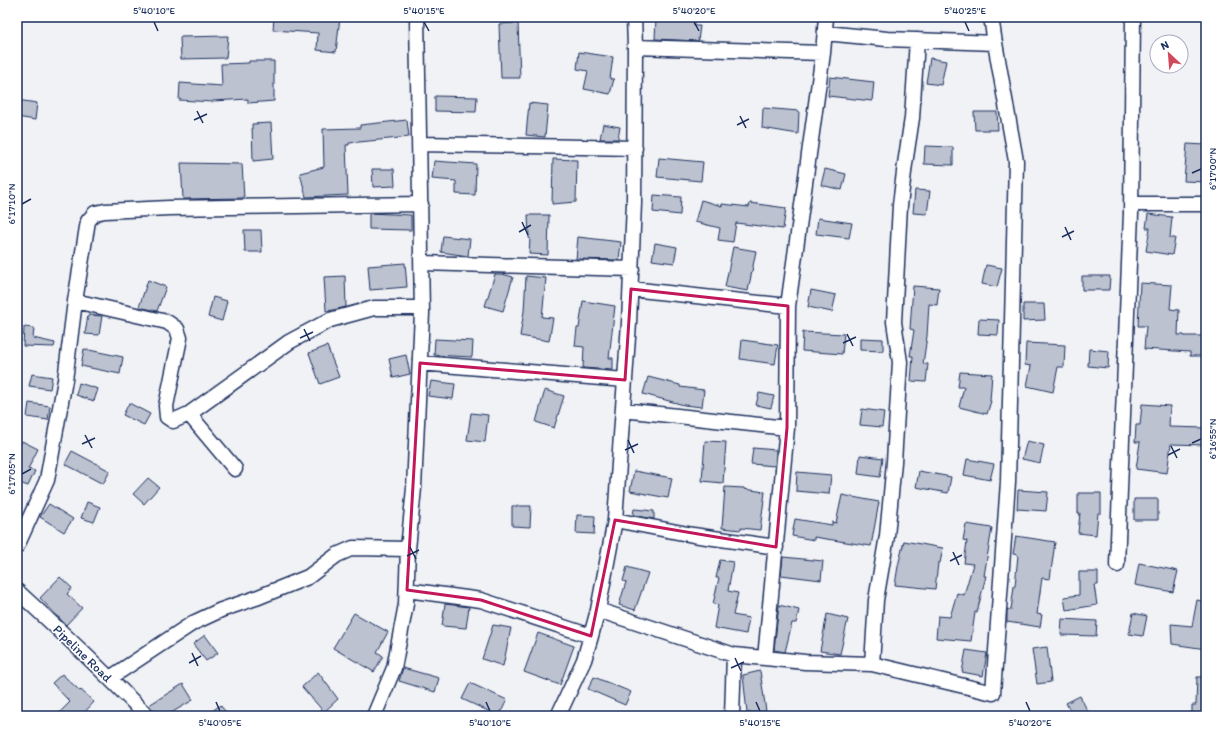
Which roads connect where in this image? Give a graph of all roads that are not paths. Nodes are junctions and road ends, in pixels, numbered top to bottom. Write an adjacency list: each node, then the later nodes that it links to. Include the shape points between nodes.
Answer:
1 (417, 17): 11 (street)
2 (634, 17): 9 (street)
3 (826, 17): 6 (street)
4 (991, 17): 8 (street)
5 (1133, 17): 14 (street)
6 (825, 33): 7 (street); 10 (street)
7 (917, 40): 8 (street); 39 (street, via 912,118 900,205 894,322 900,362 894,462 888,536 876,600)
8 (995, 43): 39 (street, via 1016,161 1008,482 994,693)
9 (635, 47): 10 (street); 12 (street)
10 (823, 54): 20 (street)
11 (420, 144): 12 (street); 13 (street)
12 (635, 148): 17 (street)
13 (421, 204): 16 (street); 19 (street, via 169,208 95,213 88,221)
14 (1131, 204): 15 (street); 32 (street)
15 (1206, 204)
16 (422, 263): 17 (street); 21 (street)
17 (632, 269): 18 (street)
18 (631, 289): 20 (street); 23 (street)
19 (75, 302): 25 (street, via 167,322 176,329 180,338 166,406 167,417 173,421); 29 (street, via 65,380 47,480)
20 (788, 306): 26 (street)
21 (422, 308): 22 (street); 25 (street, via 374,308 330,320 288,342)
22 (420, 362): 23 (street); 31 (street, via 414,488)
23 (625, 380): 24 (street)
24 (623, 410): 26 (street); 28 (street)
25 (189, 414): 27 (street)
26 (787, 428): 30 (street)
27 (235, 469)
28 (615, 520): 30 (street); 35 (street)
29 (17, 546)
30 (776, 547): 38 (street)
31 (408, 549): 33 (street); 40 (street, via 353,548 337,555 308,577 193,623)
32 (1117, 565)
33 (407, 590): 36 (street, via 481,600); 42 (street, via 394,668)
34 (17, 592): 40 (street, Pipeline Road)
35 (598, 610): 36 (street); 37 (street)
36 (591, 636): 43 (street, via 584,660)
37 (734, 655): 38 (street); 44 (street)
38 (765, 658): 39 (street)
39 (872, 664)
40 (110, 678): 41 (street, Pipeline Road)
41 (147, 716)
42 (374, 716)
43 (558, 716)
44 (732, 716)

